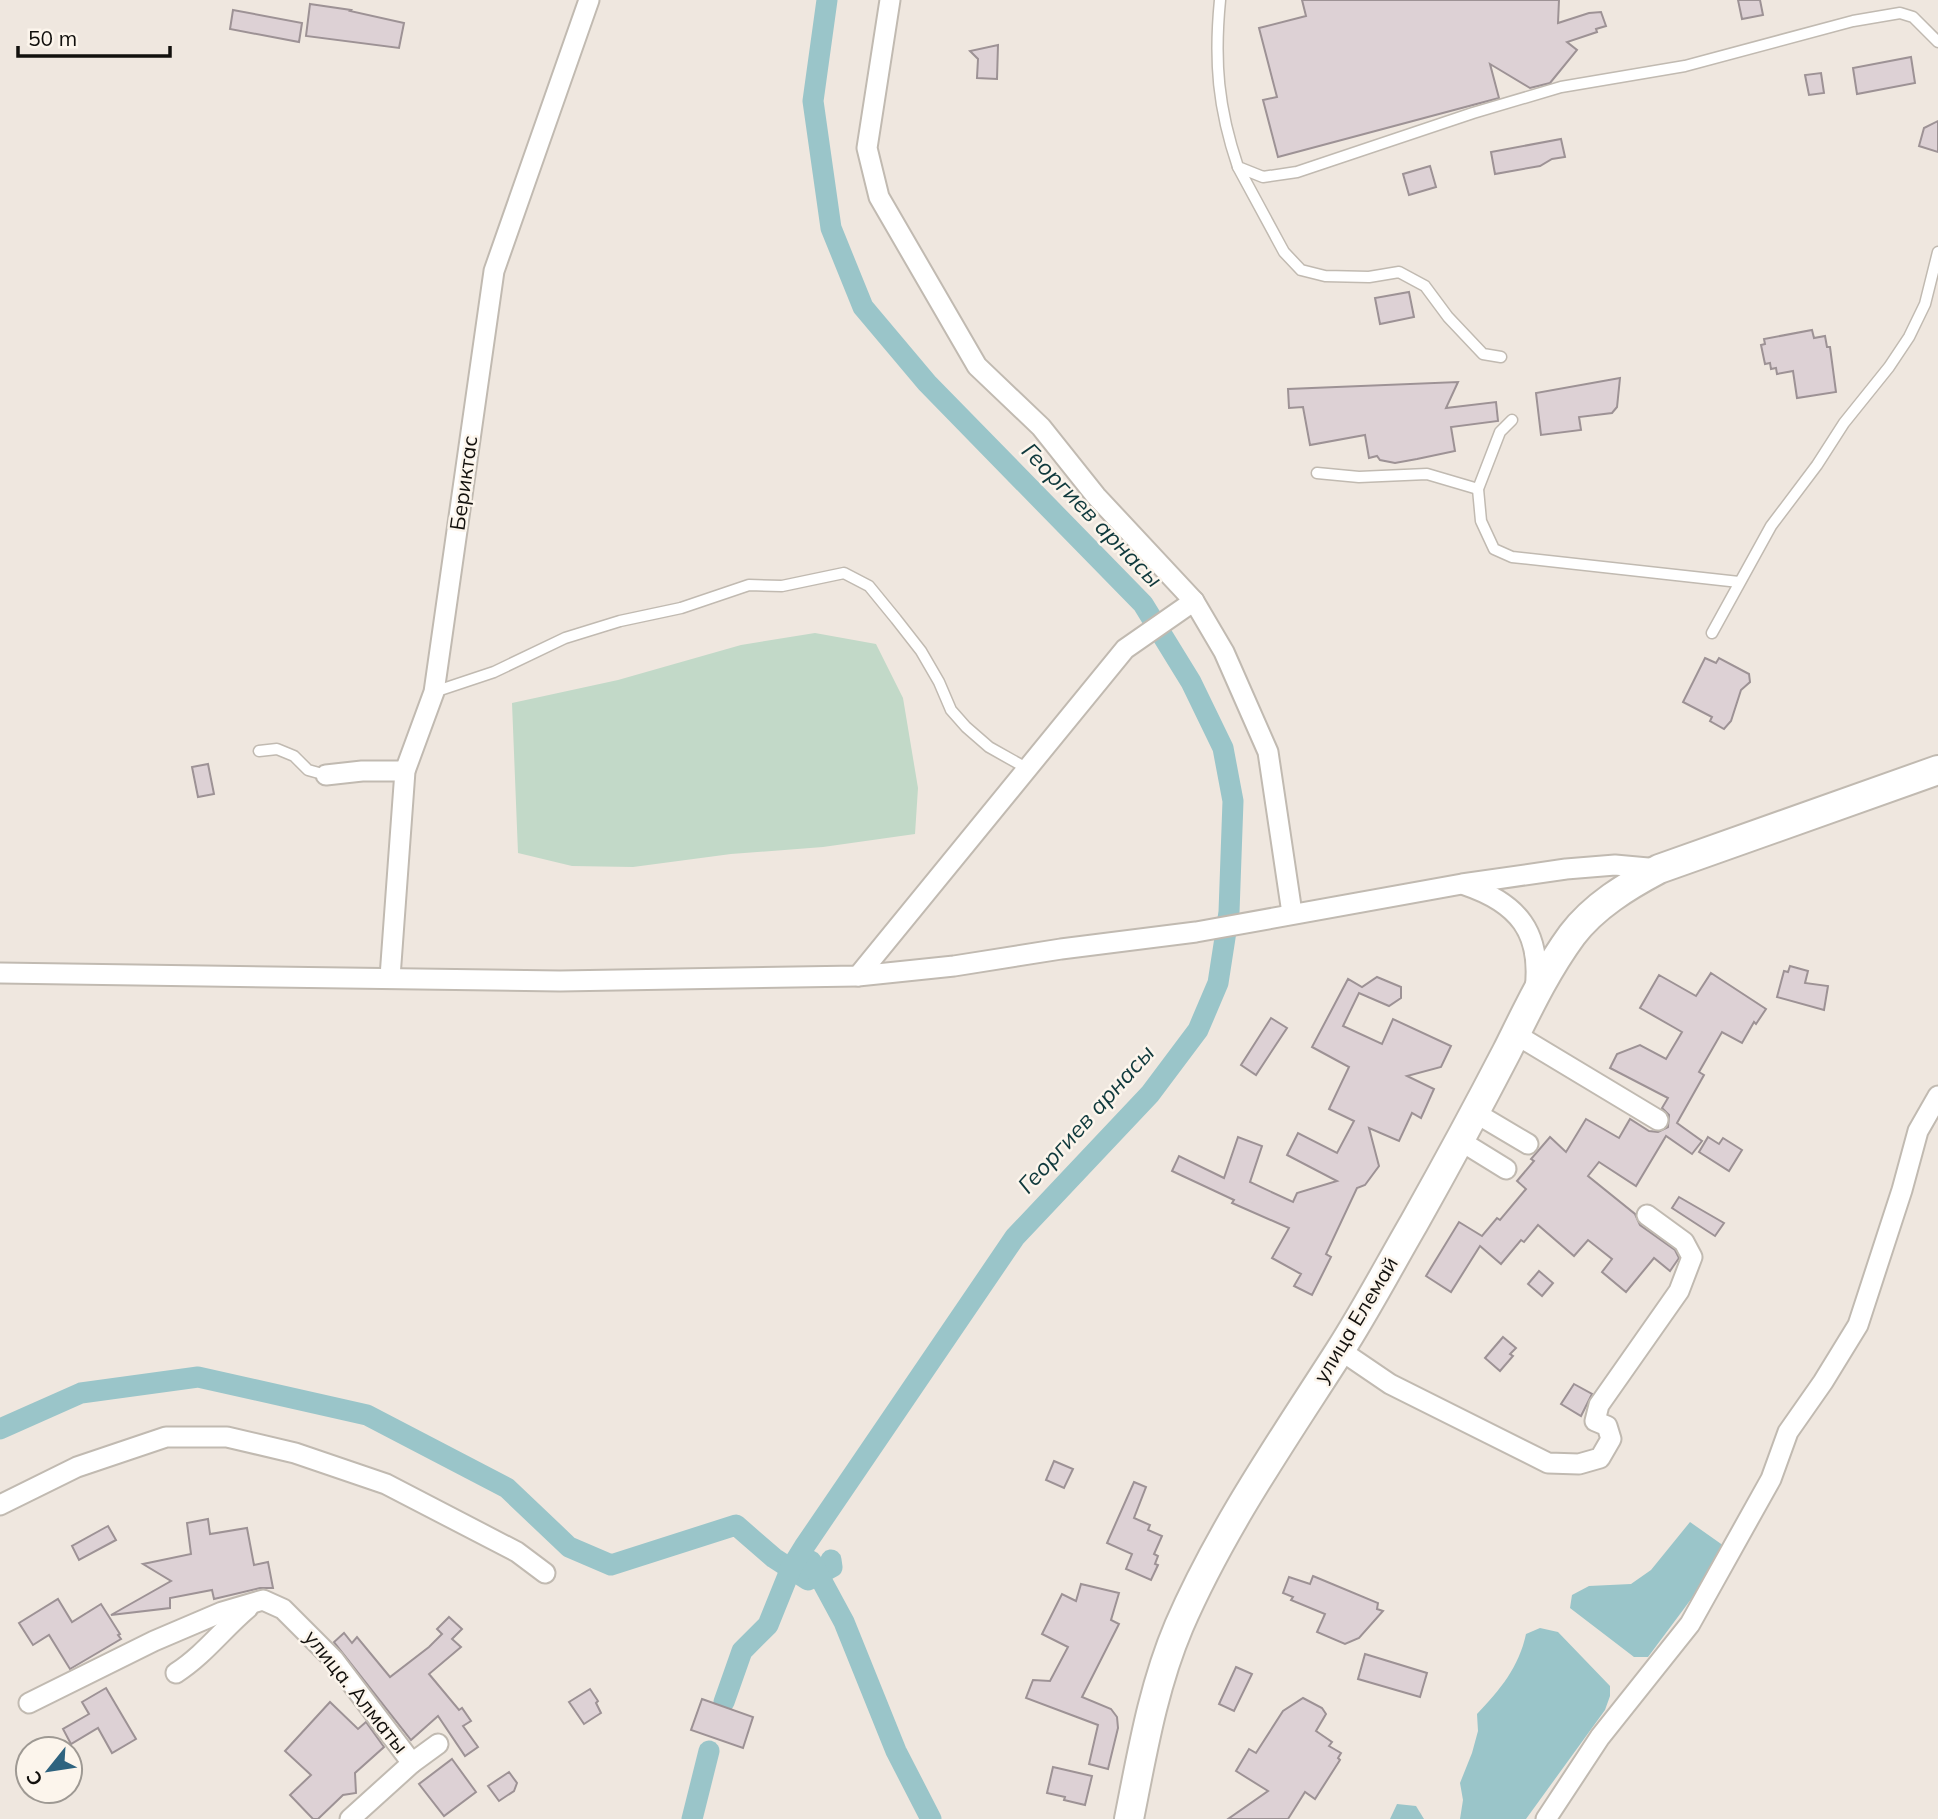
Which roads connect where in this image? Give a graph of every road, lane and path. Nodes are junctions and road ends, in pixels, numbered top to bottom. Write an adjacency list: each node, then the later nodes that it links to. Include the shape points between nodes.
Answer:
1 (589, 0): 14 (street, Бериктас, via 494,271)
2 (890, 0): 12 (street, via 867,148 878,197 977,366 1041,427)
3 (1220, 0): 5 (lane, via 1216,43 1220,95)
4 (1938, 42): 5 (lane, via 1913,17 1900,13 1853,20 1685,66 1561,87 1297,172 1263,177)
5 (1238, 167): 7 (lane, via 1284,252 1301,270 1325,276 1369,277 1399,272 1425,286 1483,354)
6 (1938, 251): 11 (lane, via 1924,304 1909,337 1771,526)
7 (1501, 357)
8 (1511, 420): 10 (lane, via 1500,432)
9 (1317, 473): 10 (lane, via 1359,477 1427,474)
10 (1478, 489): 11 (lane, via 1481,521 1494,549 1512,557)
11 (1739, 582): 13 (lane)
12 (1191, 603): 16 (street, via 1125,649); 22 (street, via 1224,652 1268,752)
13 (1712, 633)
14 (434, 692): 16 (lane, via 494,672 565,638 609,625 749,585 782,586 844,573 869,586 897,619 966,727 989,747); 18 (street, Бериктас)
15 (258, 751): 19 (lane, via 277,749 294,756 308,771)
16 (1028, 769): 24 (street)
17 (1938, 770): 20 (street, улица Елемай)
18 (405, 771): 19 (street); 25 (street, Бериктас)
19 (326, 775)
20 (1659, 869): 21 (street, via 1615,865); 26 (street, улица Елемай, via 1623,888 1573,933)
21 (1462, 884): 22 (street); 26 (street, via 1488,893 1525,924 1538,971)
22 (1292, 913): 24 (street, via 1196,932)
23 (0, 973): 25 (street)
24 (858, 976): 25 (street, via 660,981)
25 (390, 977)
26 (1535, 991): 27 (street, улица Елемай)
27 (1515, 1034): 29 (street, улица Елемай); 30 (street)
28 (1938, 1096): 45 (street, via 1918,1131 1858,1325 1788,1432 1771,1479 1690,1624 1600,1737)
29 (1474, 1112): 31 (street, улица Елемай); 32 (street)
30 (1658, 1120)
31 (1459, 1140): 33 (street); 35 (street, улица Елемай)
32 (1528, 1144)
33 (1506, 1169)
34 (1647, 1215): 35 (street, via 1684,1242 1692,1257 1679,1291 1599,1405 1595,1421 1606,1426 1611,1439 1600,1458 1579,1464 1548,1463 1390,1384)
35 (1340, 1350): 44 (street, улица Елемай, via 1217,1547 1178,1627 1152,1709)
36 (0, 1505): 37 (street, via 77,1467 166,1437 226,1437 295,1453 386,1484 517,1552)
37 (545, 1573)
38 (259, 1602): 39 (street); 40 (street, via 222,1612 154,1641); 42 (street, улица. Алматы, via 283,1609 334,1660)
39 (176, 1673)
40 (29, 1703)
41 (438, 1744): 42 (street)
42 (412, 1763): 43 (street)
43 (349, 1819)
44 (1129, 1819)
45 (1546, 1819)

